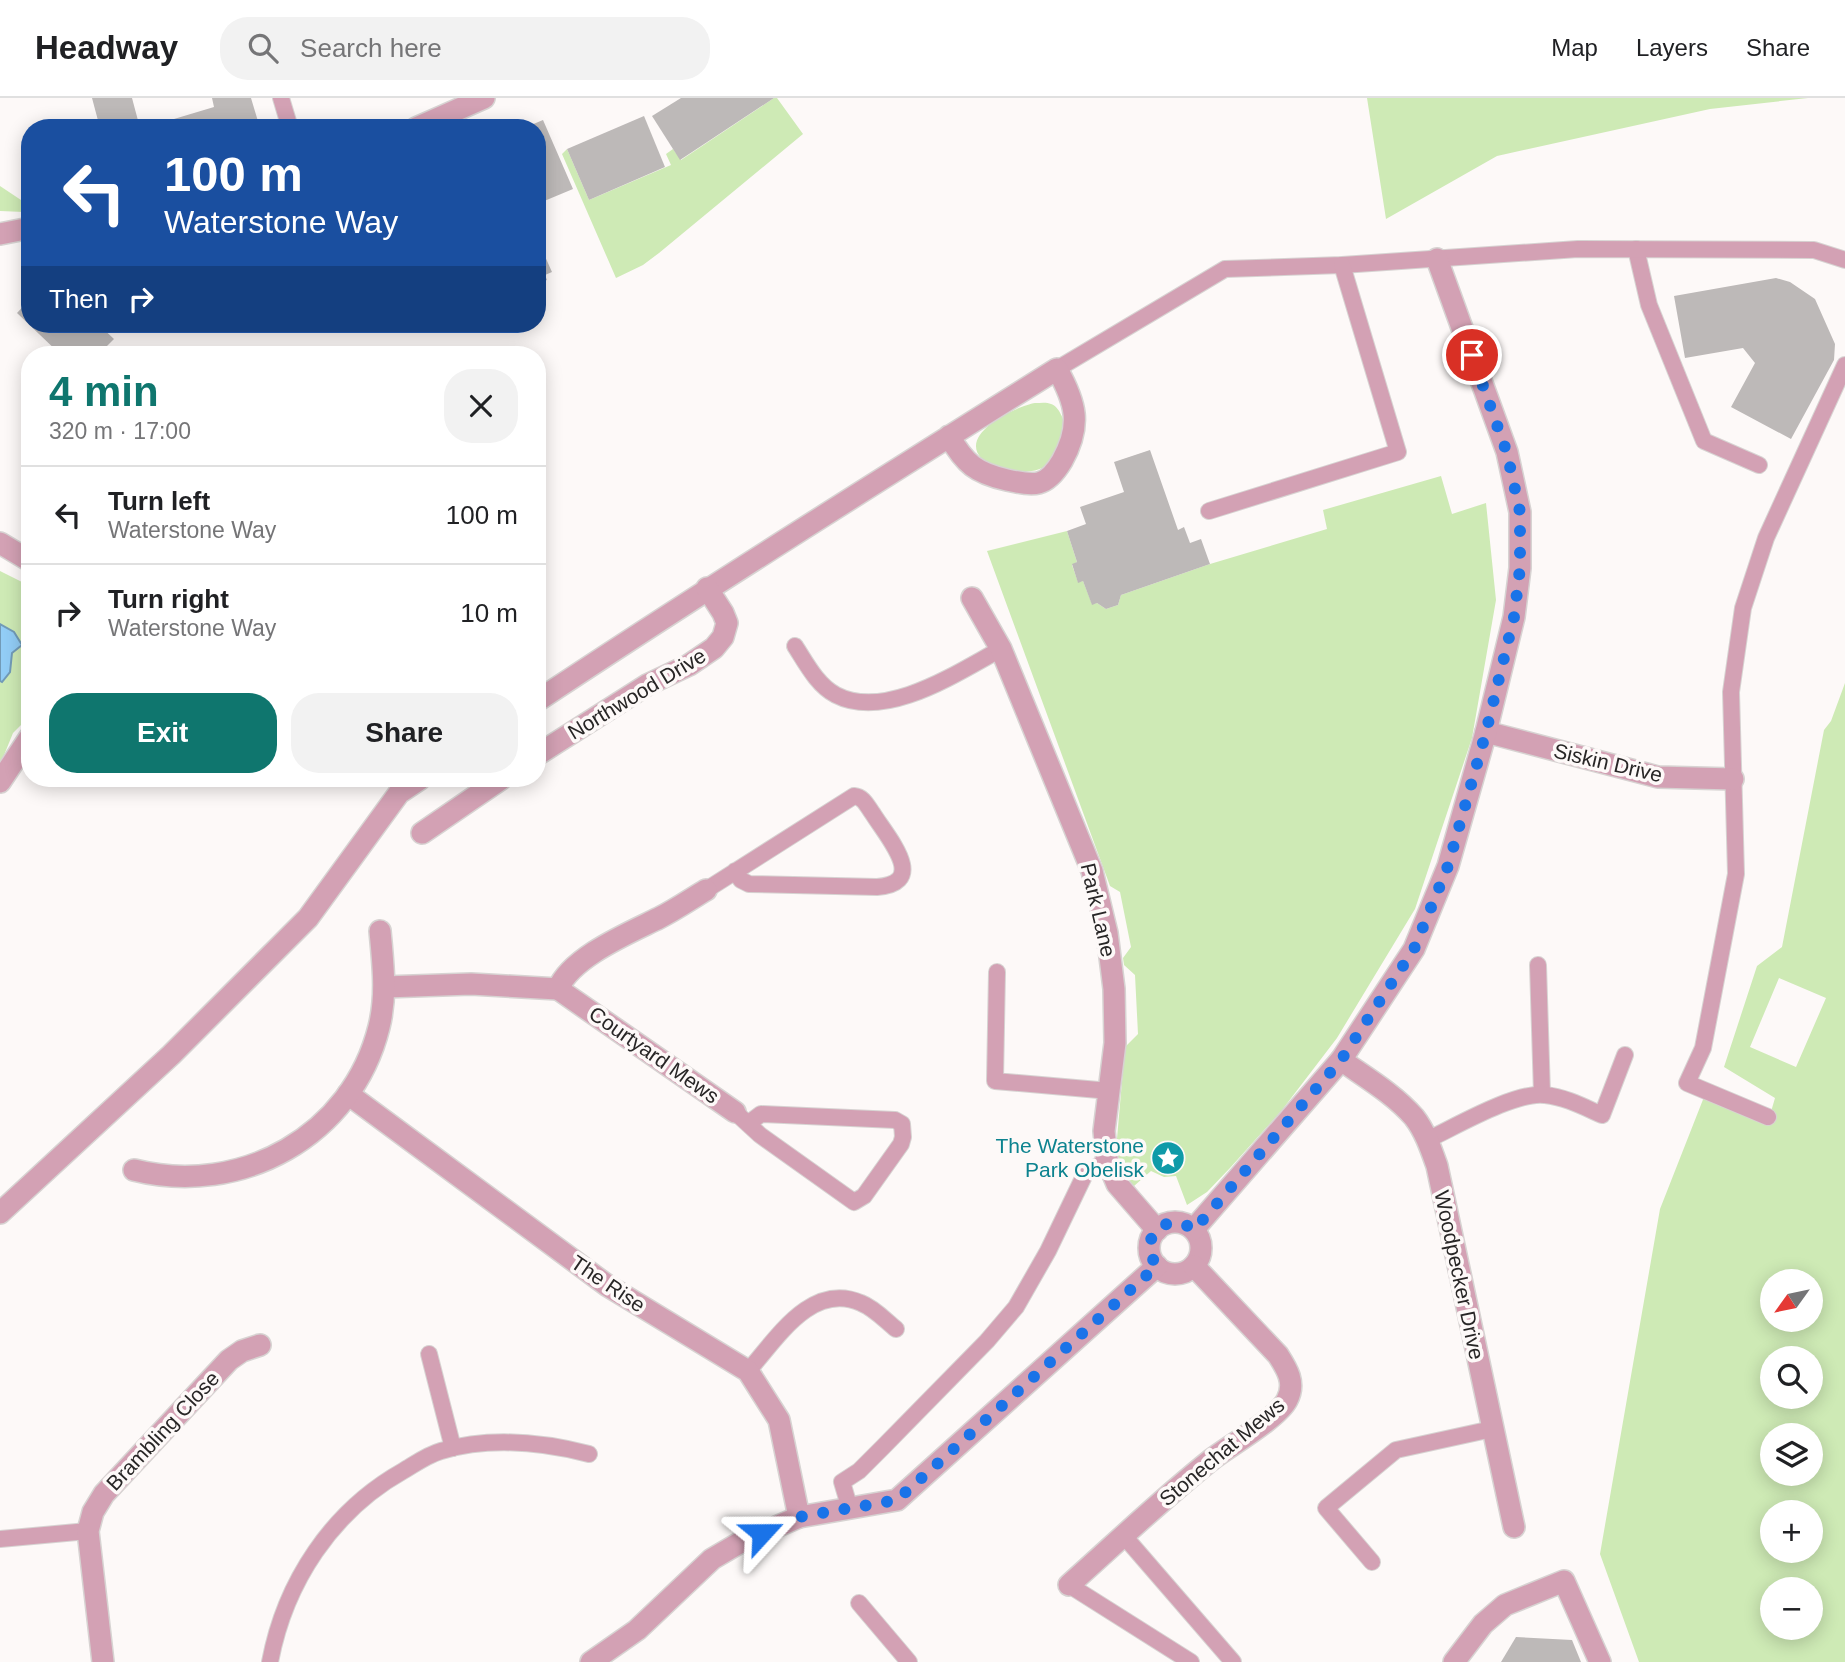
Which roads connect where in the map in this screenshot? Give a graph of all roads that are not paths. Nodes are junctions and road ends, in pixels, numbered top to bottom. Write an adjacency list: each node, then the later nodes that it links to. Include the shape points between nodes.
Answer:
1 (281, 98): 3 (lane)
2 (484, 98): 4 (street)
3 (287, 119)
4 (436, 119)
5 (21, 230): 6 (street)
6 (0, 234)
7 (1636, 249): 8 (lane); 9 (lane, via 1814,250); 14 (lane, via 1649,305 1704,440)
8 (1437, 259): 10 (lane); 23 (street, via 1507,453 1520,512 1514,617)
9 (1845, 260)
10 (1342, 265): 12 (lane, via 1226,269); 15 (lane, via 1398,452)
11 (1845, 365): 26 (lane, via 1766,538 1743,608 1731,692)
12 (1057, 369): 13 (street); 13 (street, via 1069,391 1076,426 1056,471 1045,481 1023,484 984,474 964,460)
13 (949, 436): 18 (street)
14 (1759, 465)
15 (1209, 512)
16 (0, 542): 17 (street)
17 (21, 555)
18 (707, 588): 22 (street); 24 (street, Northwood Drive, via 727,624 714,648)
19 (972, 598): 21 (street, Park Lane)
20 (796, 646): 21 (lane, via 813,674 836,695 864,702 895,700 929,688)
21 (1001, 649): 40 (street, Park Lane, via 1087,858 1098,896 1114,989)
22 (546, 695)
23 (1486, 732): 26 (street, Siskin Drive, via 1658,777); 39 (street, via 1448,866 1414,949)
24 (546, 749)
25 (21, 750): 27 (street)
26 (1733, 779): 43 (lane, via 1736,874 1703,1048 1687,1083)
27 (0, 782)
28 (408, 787): 48 (street, via 399,793 308,918)
29 (489, 787): 30 (street)
30 (422, 833)
31 (735, 871): 31 (lane, via 858,796 897,853 903,872 896,883 877,887 747,884); 32 (lane)
32 (706, 890): 37 (street, via 615,939 569,972)
33 (380, 931): 36 (street)
34 (1538, 965): 42 (lane)
35 (997, 972): 40 (lane, via 995,1081)
36 (385, 987): 37 (street, via 450,984); 41 (street, via 374,1043)
37 (558, 989): 44 (street, Courtyard Mews)
38 (1625, 1055): 42 (lane, via 1602,1115)
39 (1341, 1060): 45 (street, Woodpecker Drive, via 1399,1102); 50 (street)
40 (1110, 1091): 46 (street, Park Lane, via 1104,1131)
41 (348, 1094): 47 (street, via 304,1139 252,1166 188,1178); 56 (street, The Rise, via 608,1286)
42 (1542, 1094): 45 (lane, via 1516,1099)
43 (1768, 1117)
44 (742, 1118): 44 (lane, Courtyard Mews, via 763,1114 895,1120 902,1124 903,1137 864,1196 854,1202)
45 (1427, 1140): 57 (street, Woodpecker Drive, via 1437,1166)
46 (1107, 1160): 49 (street, Park Lane, via 1117,1184); 60 (lane, via 1085,1174 1016,1307 875,1455 842,1482)
47 (134, 1170)
48 (0, 1213)
49 (1157, 1230): 50 (street, via 1163,1224 1180,1222); 51 (street, via 1149,1252)
50 (1194, 1230): 52 (street, via 1201,1244)
51 (1157, 1266): 52 (street, via 1171,1274); 60 (street, via 897,1500)
52 (1194, 1266): 64 (street, Stonechat Mews, via 1278,1355 1289,1372 1292,1389 1275,1413 1211,1460)
53 (896, 1329): 56 (lane, via 860,1302 820,1302 802,1311)
54 (260, 1345): 63 (street, Brambling Close, via 236,1354 104,1493)
55 (429, 1354): 58 (lane)
56 (748, 1371): 61 (street, The Rise, via 779,1420)
57 (1492, 1429): 62 (street, Woodpecker Drive); 66 (lane, via 1396,1450 1326,1508)
58 (453, 1448): 59 (lane, via 517,1443); 70 (lane, via 383,1482 335,1525 299,1578)
59 (589, 1454)
60 (850, 1509): 61 (street)
61 (799, 1517): 71 (street, via 716,1556 637,1630)
62 (1514, 1527)
63 (89, 1531): 65 (lane); 69 (street, Brambling Close)
64 (1124, 1536): 67 (street, Stonechat Mews); 74 (lane)
65 (0, 1539)
66 (1372, 1562)
67 (1069, 1585): 73 (lane, Stonechat Mews)
68 (859, 1603): 72 (lane)
69 (103, 1662)
70 (270, 1662)
71 (591, 1662)
72 (909, 1662)
73 (1191, 1662)
74 (1233, 1662)
75 (1454, 1662): 76 (street, via 1483,1624 1505,1605 1564,1581)
76 (1600, 1662)

